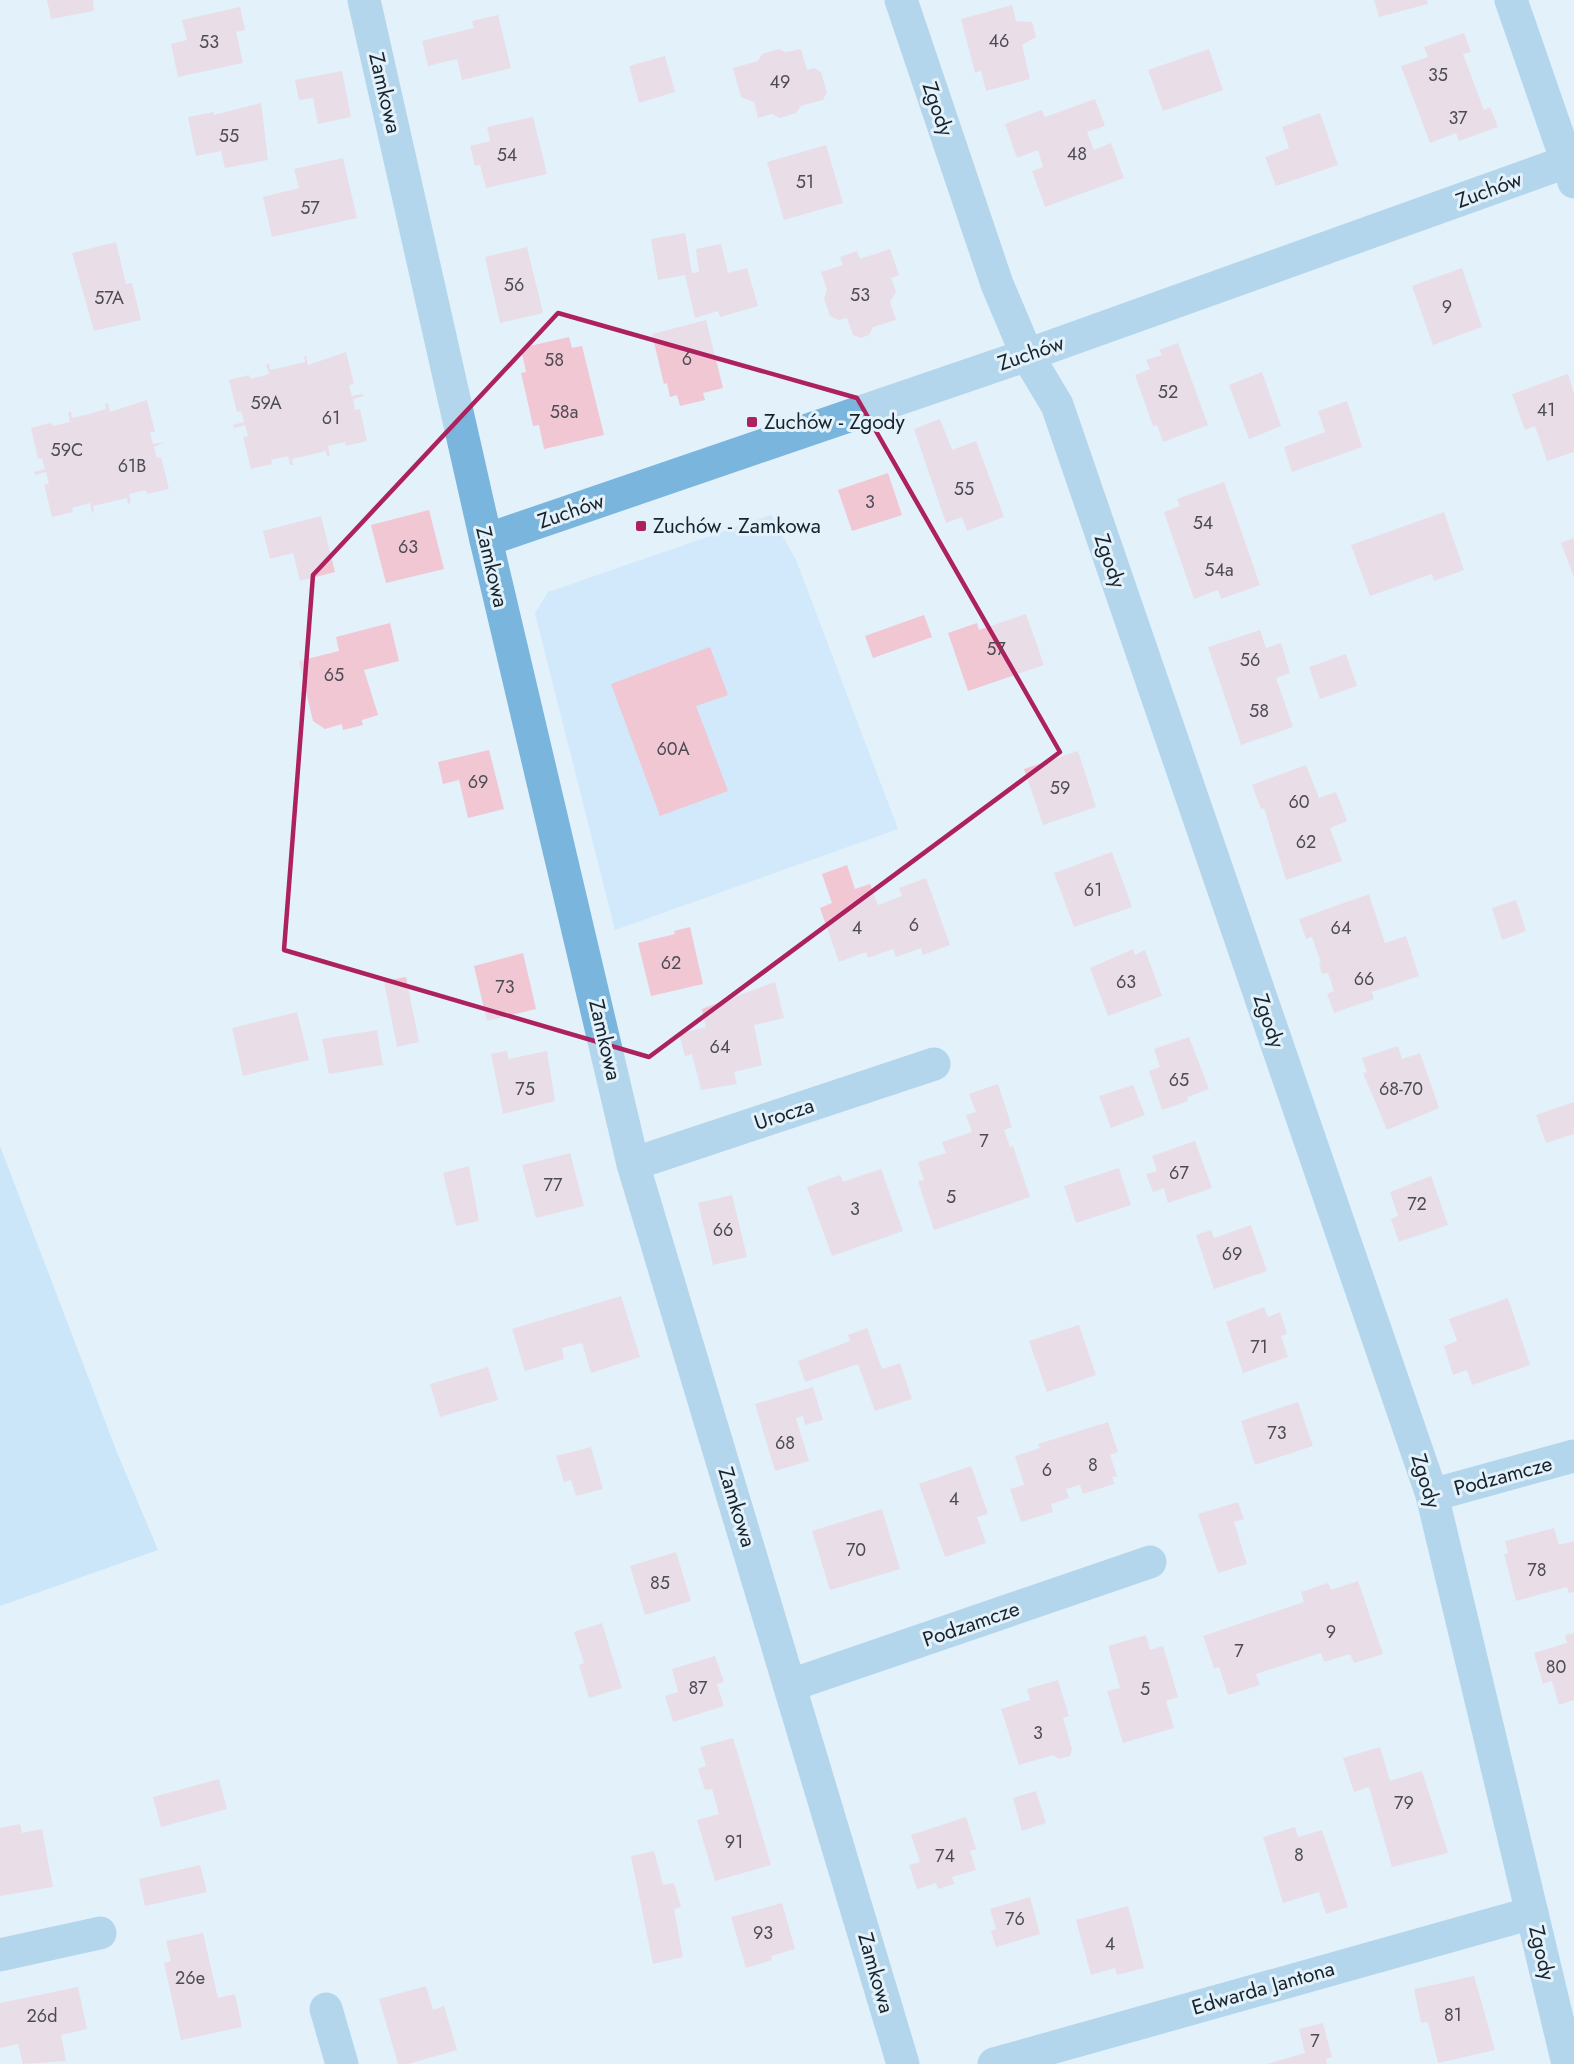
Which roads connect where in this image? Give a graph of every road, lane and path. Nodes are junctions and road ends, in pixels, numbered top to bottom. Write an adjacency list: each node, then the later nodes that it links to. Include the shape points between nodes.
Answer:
1 (364, 0): 6 (street, Zamkowa)
2 (901, 0): 5 (street, Zgody, via 997,284)
3 (1511, 0): 4 (street)
4 (1572, 168): 5 (street, Zuchów)
5 (1027, 355): 6 (street, Zuchów); 10 (street, Zgody, via 1057,405)
6 (486, 540): 8 (street, Zamkowa)
7 (934, 1064): 8 (street, Urocza)
8 (633, 1164): 12 (street, Zamkowa)
9 (1574, 1456): 10 (street, Podzamcze)
10 (1432, 1494): 13 (street, Zgody)
11 (1150, 1562): 12 (street, Podzamcze)
12 (791, 1685): 18 (street, Zamkowa)
13 (1532, 1913): 19 (street, Edwarda Jantona); 20 (street, Zgody)
14 (100, 1933): 15 (street)
15 (0, 1955)
16 (326, 2009): 17 (street)
17 (342, 2064)
18 (903, 2064)
19 (994, 2064)
20 (1568, 2064)

